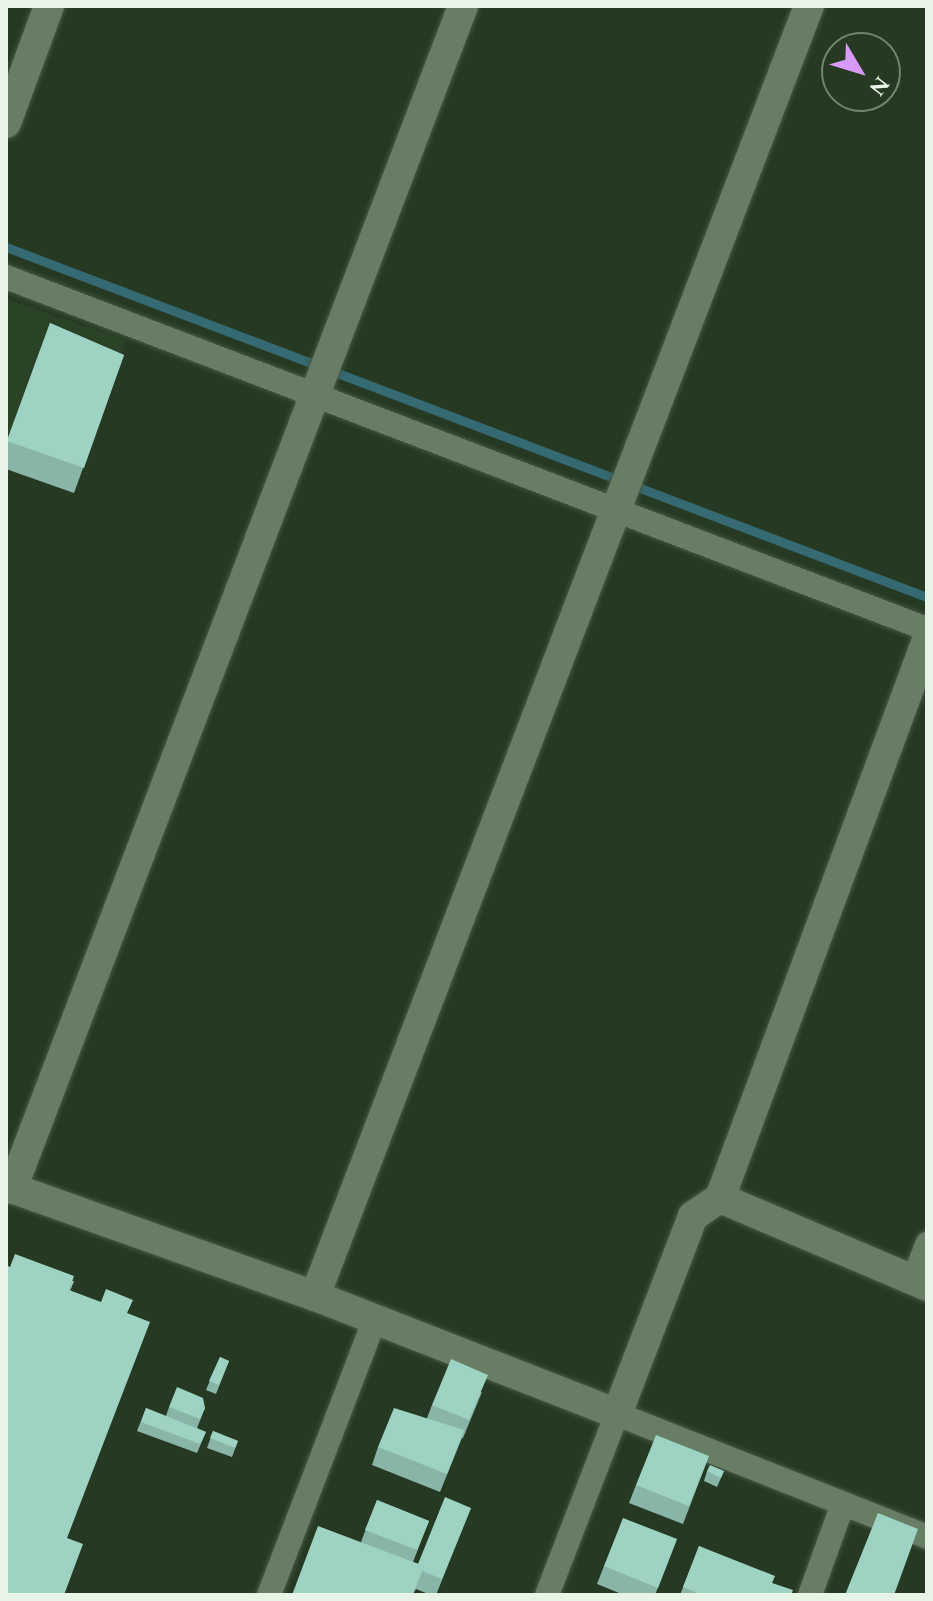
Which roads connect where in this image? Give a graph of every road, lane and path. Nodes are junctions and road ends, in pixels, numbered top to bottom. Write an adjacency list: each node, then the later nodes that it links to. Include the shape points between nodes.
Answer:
1 (49, 6): 4 (street)
2 (463, 6): 6 (street)
3 (809, 6): 7 (street)
4 (6, 123)
5 (6, 277): 6 (street)
6 (322, 376): 7 (street); 10 (street)
7 (622, 489): 8 (street); 14 (street)
8 (927, 629)
9 (927, 640): 11 (street)
10 (9, 1188): 14 (street)
11 (720, 1198): 13 (street); 16 (street, via 693,1216)
12 (927, 1244): 13 (street)
13 (920, 1284)
14 (315, 1296): 15 (street)
15 (374, 1321): 16 (street); 19 (street)
16 (617, 1414): 17 (street); 20 (street)
17 (843, 1504): 18 (street); 21 (street)
18 (927, 1537)
19 (269, 1595)
20 (547, 1595)
21 (810, 1595)

